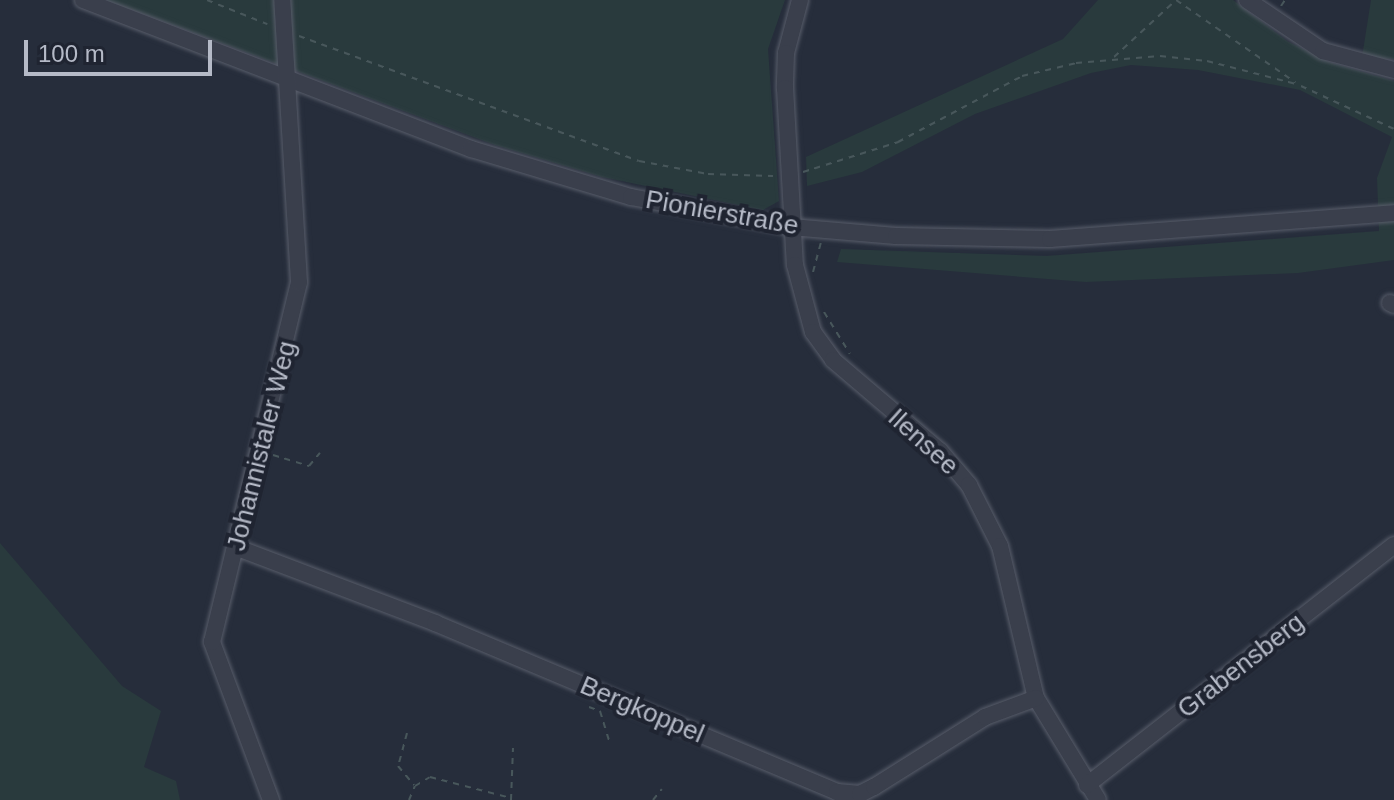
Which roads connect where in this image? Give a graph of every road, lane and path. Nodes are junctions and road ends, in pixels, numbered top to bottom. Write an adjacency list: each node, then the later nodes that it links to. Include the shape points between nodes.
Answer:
1 (83, 0): 11 (street, Pionierstraße)
2 (207, 0): 8 (path)
3 (282, 0): 8 (street, Johannistaler Weg)
4 (800, 0): 15 (street, Ilensee, via 786,53)
5 (1247, 0): 10 (street, via 1323,51)
6 (1140, 25): 7 (path)
7 (1144, 29): 9 (path); 12 (path, via 1176,0)
8 (284, 31): 11 (street, Johannistaler Weg); 15 (path, via 639,161 708,174)
9 (1113, 58): 12 (path, via 1207,61); 15 (path, via 1022,76 898,142)
10 (1394, 70)
11 (287, 79): 17 (street, Pionierstraße, via 471,149 616,193); 22 (street, Johannistaler Weg, via 299,282)
12 (1300, 85): 13 (path)
13 (1394, 129)
14 (800, 158): 15 (path)
15 (796, 175): 17 (street, Ilensee)
16 (1394, 213): 18 (street, Pionierstraße, via 1050,239)
17 (791, 227): 18 (street, Pionierstraße); 26 (street, Ilensee, via 802,300 813,332 862,388 940,451 989,518)
18 (824, 230): 19 (path)
19 (814, 284)
20 (822, 308): 21 (path)
21 (854, 358)
22 (260, 451): 23 (path, via 309,466); 25 (street, Johannistaler Weg)
23 (320, 453)
24 (1394, 545): 31 (street, Grabensberg)
25 (238, 548): 26 (street, Bergkoppel, via 450,629 837,792 860,794 985,717); 35 (street, Johannistaler Weg, via 212,642)
26 (1036, 698): 31 (street, Ilensee)
27 (589, 707): 29 (path, via 600,711)
28 (407, 733): 32 (path, via 398,766)
29 (609, 741)
30 (513, 748): 34 (path)
31 (1087, 785): 38 (street, Ilensee)
32 (415, 786): 34 (path, via 430,777 446,778); 36 (path)
33 (662, 789): 37 (path)
34 (511, 799)
35 (271, 800)
36 (409, 800)
37 (653, 800)
38 (1098, 800)

